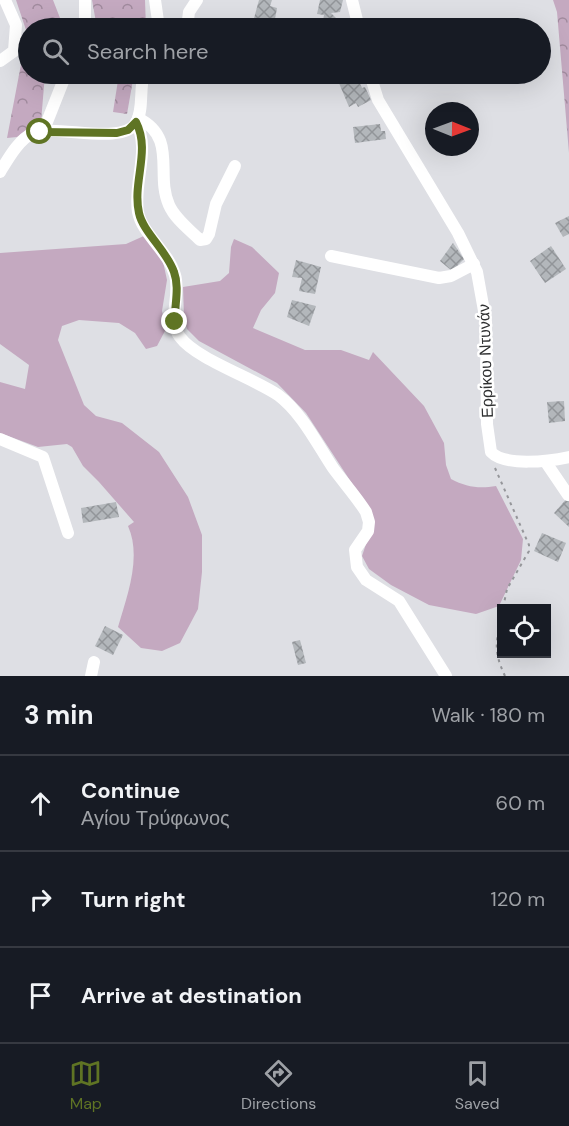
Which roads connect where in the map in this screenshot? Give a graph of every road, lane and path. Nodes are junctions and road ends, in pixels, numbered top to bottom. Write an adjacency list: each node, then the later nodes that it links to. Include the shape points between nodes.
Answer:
1 (85, 0): 6 (street)
2 (154, 0): 7 (street)
3 (197, 0): 8 (street)
4 (352, 0): 9 (street)
5 (4, 1): 10 (street, via 15,25 14,51)
6 (85, 18)
7 (157, 18)
8 (188, 18)
9 (356, 18)
10 (0, 62)
11 (62, 84): 15 (street)
12 (142, 84): 14 (street)
13 (373, 84): 19 (street, Ερρίκου Ντυνάν, via 378,100)
14 (137, 120): 15 (street, via 128,130 117,133); 16 (street, via 148,123 157,133 168,204 200,240 209,234 216,204); 30 (street, via 143,143 138,211 176,278 177,333 201,354 255,381 293,409 366,512 368,531 355,550 357,567 366,580 399,601)
15 (43, 132): 17 (street, via 29,136)
16 (235, 166)
17 (0, 172)
18 (331, 256): 19 (street, via 438,278)
19 (474, 264): 21 (street, Ερρίκου Ντυνάν, via 486,322 488,435)
20 (0, 438): 25 (street, via 43,457)
21 (495, 456): 23 (street); 26 (path, via 496,470 529,545 507,589)
22 (569, 457): 23 (street)
23 (545, 461): 24 (street)
24 (568, 495)
25 (68, 533)
26 (504, 604)
27 (497, 635): 31 (path, via 497,660)
28 (94, 662): 29 (street)
29 (91, 676)
30 (446, 676)
31 (505, 676)

